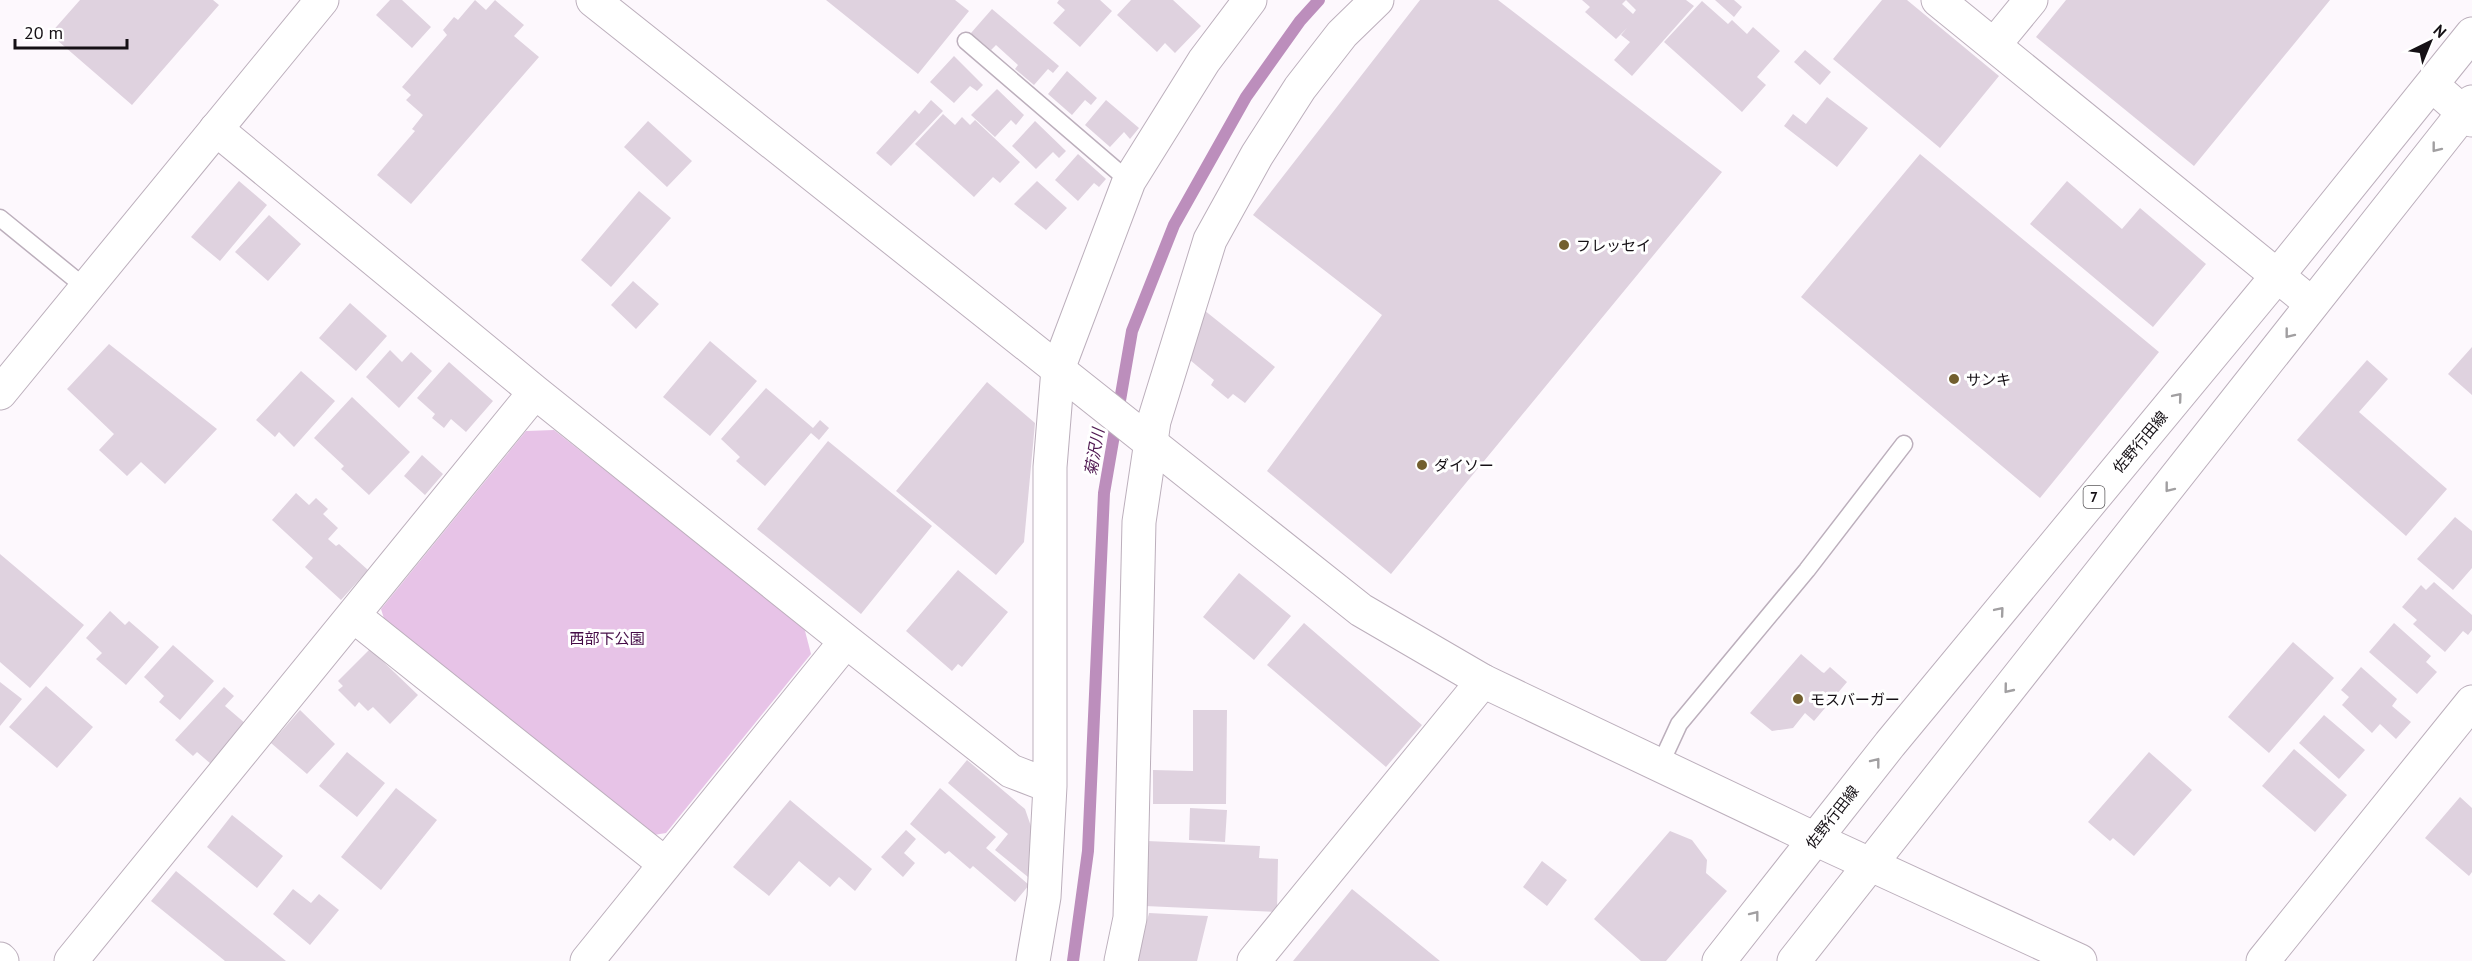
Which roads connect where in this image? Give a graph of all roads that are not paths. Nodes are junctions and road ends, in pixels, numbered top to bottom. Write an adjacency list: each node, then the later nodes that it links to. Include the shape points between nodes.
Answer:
1 (322, 0): 12 (street)
2 (593, 0): 18 (street)
3 (1250, 0): 13 (street, via 1204,61)
4 (1377, 0): 21 (street, via 1342,34 1300,88 1210,240)
5 (1938, 0): 9 (street)
6 (2031, 0): 9 (street)
7 (2472, 34): 10 (street, 佐野行田線 / 7)
8 (966, 41): 13 (lane)
9 (1994, 45): 15 (street)
10 (2432, 85): 11 (street); 15 (street, 佐野行田線 / 7)
11 (2469, 111): 17 (street, one-way to 17)
12 (216, 129): 16 (street); 19 (street)
13 (1129, 181): 18 (street)
14 (0, 218): 16 (lane)
15 (2278, 275): 17 (street); 29 (street, 佐野行田線 / 7, one-way to 15)
16 (86, 288): 20 (street)
17 (2312, 304): 31 (street, one-way to 31)
18 (1066, 376): 21 (street); 28 (street, via 1050,467)
19 (535, 392): 23 (street); 24 (street)
20 (0, 393)
21 (1144, 439): 25 (street, via 1361,609); 35 (street, via 1130,918)
22 (1904, 444): 27 (lane, via 1807,570 1678,724)
23 (354, 616): 30 (street); 32 (street)
24 (846, 641): 28 (street, via 1011,771); 30 (street)
25 (1483, 681): 27 (street); 36 (street)
26 (2472, 702): 40 (street)
27 (1660, 765): 29 (street)
28 (1050, 786): 34 (street, via 1044,897)
29 (1815, 839): 31 (street); 37 (street, 佐野行田線 / 7, one-way to 29)
30 (664, 864): 33 (street)
31 (1870, 864): 38 (street); 39 (street)
32 (71, 961)
33 (586, 961)
34 (1033, 961)
35 (1121, 961)
36 (1254, 961)
37 (1719, 961)
38 (1794, 961)
39 (2080, 961)
40 (2263, 961)

